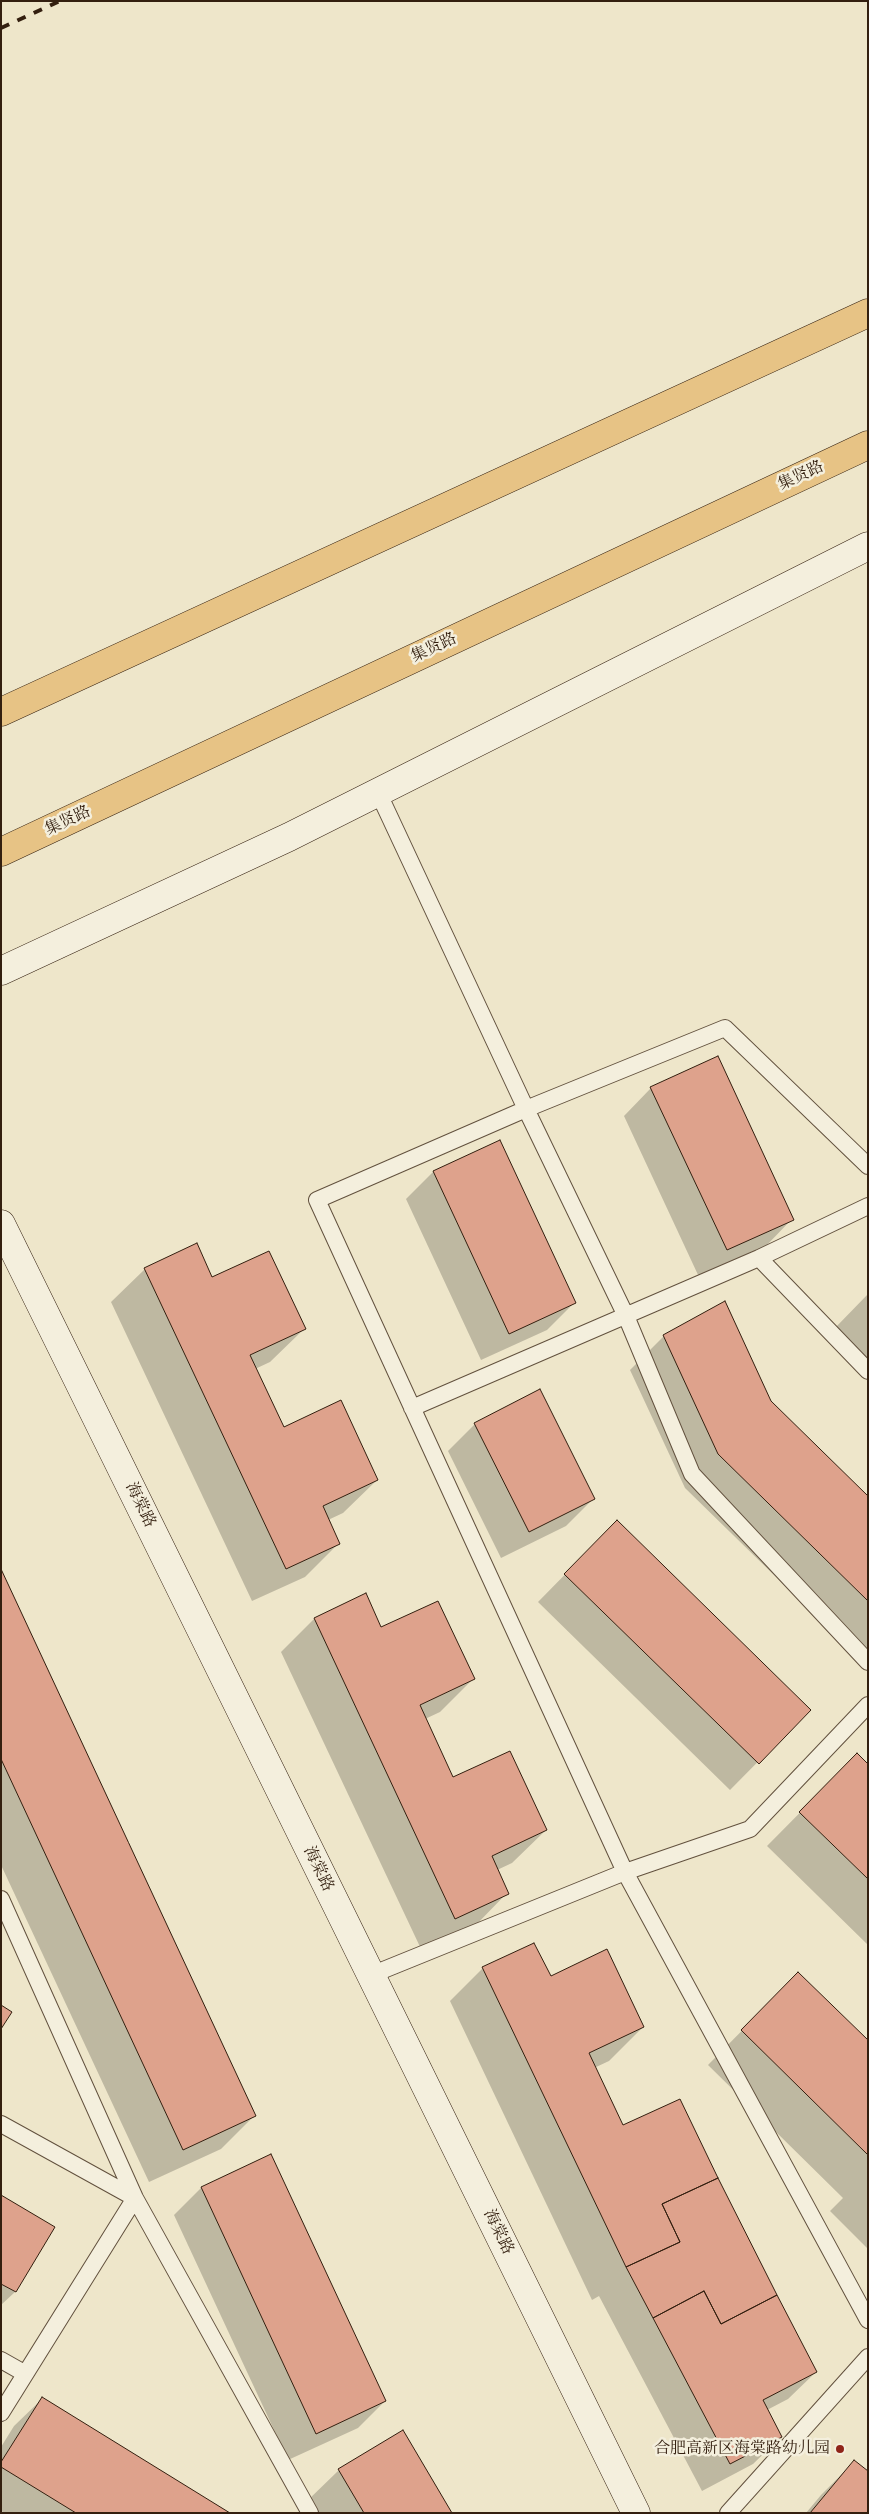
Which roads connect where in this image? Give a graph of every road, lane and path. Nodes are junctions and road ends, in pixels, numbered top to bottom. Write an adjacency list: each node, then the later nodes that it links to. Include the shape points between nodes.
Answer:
1 (868, 313): 4 (highway)
2 (868, 445): 6 (highway, 集贤路)
3 (868, 546): 5 (street)
4 (1, 712)
5 (378, 792): 7 (street); 8 (lane)
6 (1, 852)
7 (1, 971)
8 (526, 1109): 9 (lane, via 725,1028); 13 (lane); 15 (lane, via 317,1200)
9 (868, 1166)
10 (868, 1206): 12 (lane)
11 (1, 1224): 20 (street, 海棠路)
12 (759, 1258): 13 (lane); 14 (lane)
13 (626, 1316): 15 (lane); 16 (lane, via 692,1474)
14 (868, 1371)
15 (412, 1408): 18 (lane)
16 (868, 1662)
17 (868, 1705): 18 (lane, via 750,1829)
18 (625, 1872): 20 (lane); 23 (lane)
19 (1, 1899): 22 (lane)
20 (371, 1975): 29 (street, 海棠路)
21 (1, 2124): 22 (lane)
22 (135, 2198): 26 (lane); 28 (lane)
23 (868, 2320)
24 (868, 2357): 30 (lane)
25 (1, 2360): 26 (lane)
26 (24, 2374): 27 (lane)
27 (1, 2413)
28 (310, 2513)
29 (636, 2513)
30 (728, 2513)

